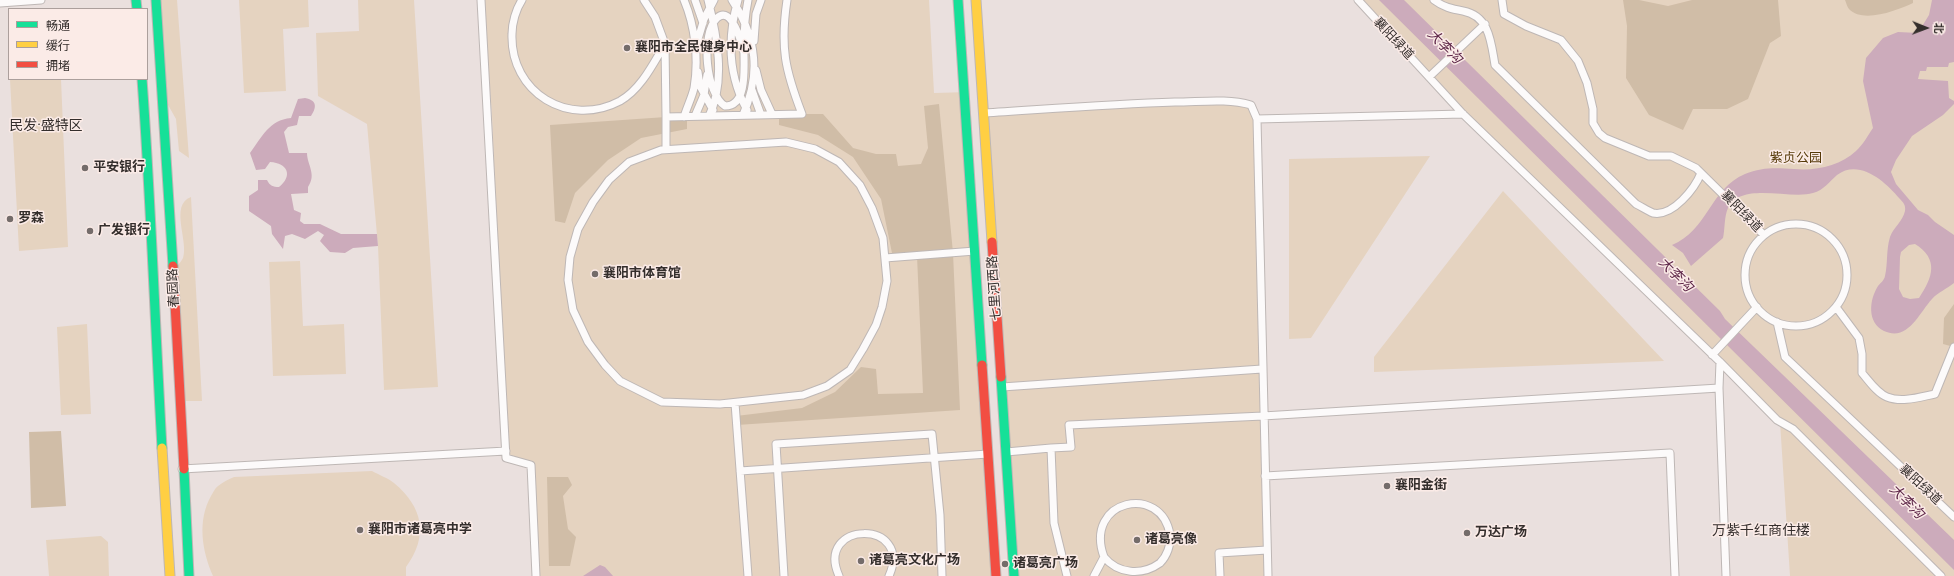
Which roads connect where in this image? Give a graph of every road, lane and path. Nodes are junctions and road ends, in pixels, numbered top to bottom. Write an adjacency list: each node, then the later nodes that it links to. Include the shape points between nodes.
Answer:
1 (41, 0): 19 (street)
2 (156, 0): 73 (street, 春园路, via 170,198)
3 (481, 0): 68 (street)
4 (522, 0): 26 (street, via 512,24 512,48 519,71 533,90 552,104 575,110 599,109 621,100 639,85 651,70)
5 (644, 0): 26 (street, via 656,17)
6 (684, 0): 29 (street)
7 (695, 0): 23 (street)
8 (708, 0): 20 (street)
9 (714, 0): 20 (street)
10 (748, 0): 21 (street)
11 (761, 0): 27 (street, via 756,14)
12 (787, 0): 44 (street, via 783,33 785,60 791,86 802,114)
13 (958, 0): 54 (street, 七里河西路)
14 (976, 0): 42 (street, 七里河西路)
15 (1358, 0): 35 (street, 襄阳绿道)
16 (1434, 0): 25 (street, via 1440,5 1466,11 1478,17)
17 (1502, 0): 52 (street, 襄阳绿道, via 1504,14 1560,40 1578,61 1589,90 1593,123 1599,133 1605,138 1649,156 1671,156)
18 (736, 2): 21 (street); 22 (street)
19 (0, 3)
20 (710, 8): 23 (street); 24 (street)
21 (745, 21): 27 (street); 30 (street)
22 (733, 22): 24 (street, via 726,16 721,16); 30 (street); 40 (street, via 731,61)
23 (703, 23): 28 (street); 29 (street)
24 (714, 24): 28 (street); 39 (street, via 718,58)
25 (1484, 24): 35 (street); 52 (street, via 1491,37 1495,65 1636,204 1654,213 1664,212 1686,196)
26 (665, 44): 48 (street)
27 (754, 46): 31 (street)
28 (707, 48): 32 (street)
29 (695, 51): 33 (street)
30 (744, 53): 34 (street)
31 (755, 58): 37 (street); 44 (street, via 761,90)
32 (707, 60): 38 (street); 39 (street)
33 (696, 62): 38 (street); 49 (street, via 694,88)
34 (744, 64): 37 (street); 40 (street)
35 (1431, 75): 45 (street, 襄阳绿道)
36 (142, 80): 80 (street, 春园路)
37 (751, 89): 41 (street); 46 (street)
38 (704, 95): 43 (street); 47 (street)
39 (715, 96): 40 (street, via 719,103 725,106 732,105); 43 (street)
40 (740, 96): 41 (street)
41 (746, 113): 43 (street); 46 (street)
42 (984, 113): 50 (street, via 1130,103 1221,101 1251,106); 63 (street, 七里河西路)
43 (712, 114): 47 (street)
44 (772, 114): 46 (street)
45 (1463, 114): 50 (street); 60 (street, 襄阳绿道)
46 (761, 115)
47 (695, 116): 49 (street)
48 (666, 117): 49 (street); 51 (street)
49 (684, 117)
50 (1256, 119): 62 (street)
51 (666, 149): 55 (street, via 786,142 815,149 838,162 860,185 883,238); 65 (street, via 629,162 609,180 593,202 578,229 570,257 568,280 573,310 588,342 620,381 662,402)
52 (1701, 173): 53 (street, 襄阳绿道)
53 (1764, 235): 56 (street, 襄阳绿道, via 1752,248 1746,264 1746,281 1750,297); 57 (street, via 1778,226 1794,223 1811,225 1826,233 1838,245 1845,260 1847,276 1844,293)
54 (975, 252): 55 (street); 70 (street, 七里河西路)
55 (885, 258): 65 (street, via 887,281 882,307 876,325 850,370 827,386 803,395)
56 (1757, 307): 58 (street, 襄阳绿道); 60 (street)
57 (1836, 307): 58 (street, via 1823,319 1807,325 1790,326); 59 (street, via 1859,338 1862,373 1887,397 1910,399 1935,394)
58 (1777, 322): 76 (street, 襄阳绿道, via 1784,356)
59 (1954, 347)
60 (1713, 354): 61 (street, 襄阳绿道)
61 (1720, 362): 64 (street); 96 (street, via 1777,420 1793,429)
62 (1262, 369): 63 (street); 66 (street)
63 (1002, 387): 69 (street, 七里河西路)
64 (1719, 388): 66 (street); 95 (street)
65 (735, 403): 74 (street)
66 (1263, 416): 67 (street, via 1069,425 1071,447); 75 (street)
67 (1051, 448): 69 (street); 90 (street, via 1054,523)
68 (506, 451): 73 (street); 82 (street, via 506,458 531,465)
69 (1006, 452): 89 (street, 七里河西路)
70 (988, 454): 71 (street); 88 (street, 七里河西路)
71 (934, 458): 72 (street); 72 (street, via 932,434 799,442 776,444); 87 (street, via 940,515)
72 (777, 468): 74 (street); 84 (street)
73 (182, 469): 81 (street, 春园路)
74 (740, 471): 83 (street)
75 (1265, 476): 77 (street); 94 (street, via 1670,453)
76 (1954, 517)
77 (1267, 550): 92 (street, via 1219,553); 93 (street)
78 (1104, 557): 79 (street, via 1111,565); 79 (street, via 1099,535 1102,525 1113,510 1134,503 1151,507 1164,519 1168,528 1170,538 1166,556 1157,566); 91 (street)
79 (1128, 575)
80 (170, 576)
81 (189, 576)
82 (536, 576)
83 (748, 576)
84 (784, 576)
85 (839, 576): 86 (street, via 835,562 839,548 849,537 864,532 878,536 889,546 893,561)
86 (890, 576)
87 (942, 576)
88 (996, 576)
89 (1014, 576)
90 (1066, 576)
91 (1094, 576)
92 (1220, 576)
93 (1268, 576)
94 (1675, 576)
95 (1726, 576)
96 (1941, 576)

